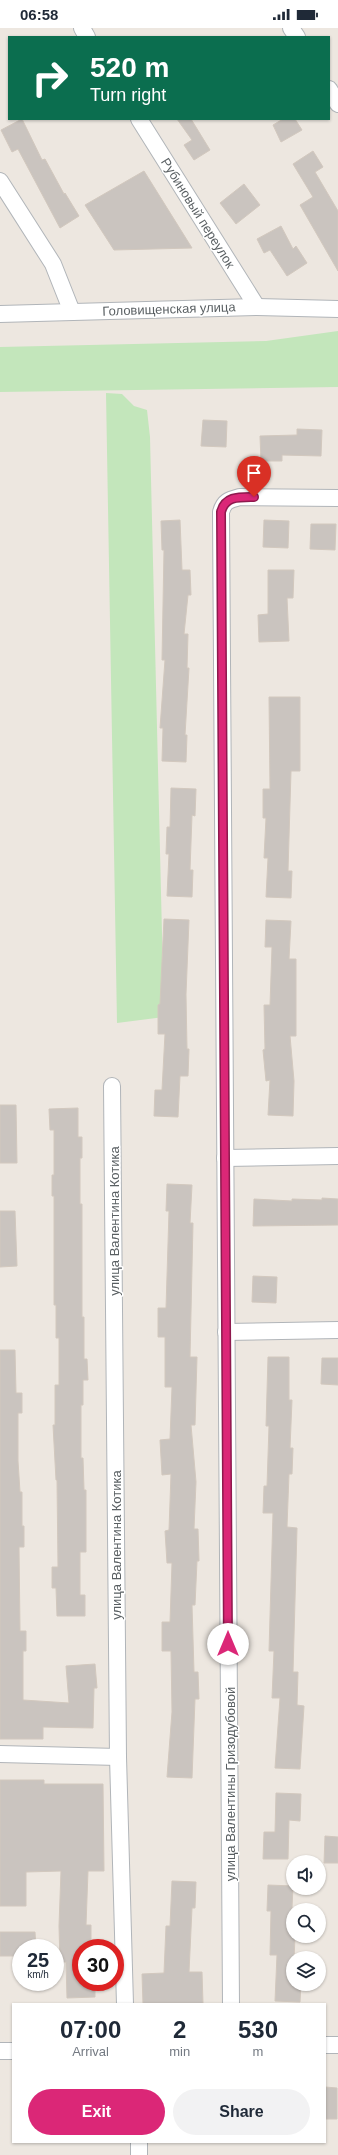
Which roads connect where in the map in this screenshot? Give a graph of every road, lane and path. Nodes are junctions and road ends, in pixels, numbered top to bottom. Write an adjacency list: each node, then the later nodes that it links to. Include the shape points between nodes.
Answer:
1 (330, 91): 2 (street)
2 (338, 104)
3 (140, 120): 5 (street, Рубиновый переулок)
4 (0, 181): 7 (street, via 52,264)
5 (257, 307): 6 (street, Головищенская улица); 7 (street, Головищенская улица)
6 (338, 309)
7 (72, 312): 8 (street, Головищенская улица)
8 (0, 314)
9 (338, 498): 12 (street, улица Валентины Гризодубовой, via 240,497 228,500 221,512)
10 (112, 1086): 16 (street, улица Валентина Котика)
11 (338, 1156): 12 (street)
12 (225, 1158): 14 (street, улица Валентины Гризодубовой)
13 (338, 1330): 14 (street)
14 (226, 1332): 18 (street, улица Валентины Гризодубовой)
15 (0, 1754): 16 (street)
16 (118, 1757): 17 (street, улица Валентина Котика)
17 (125, 2003)
18 (231, 2003)
19 (338, 2045): 20 (street)
20 (326, 2046)
21 (0, 2051): 22 (street)
22 (12, 2051)
23 (139, 2143): 24 (street)
24 (139, 2155)

